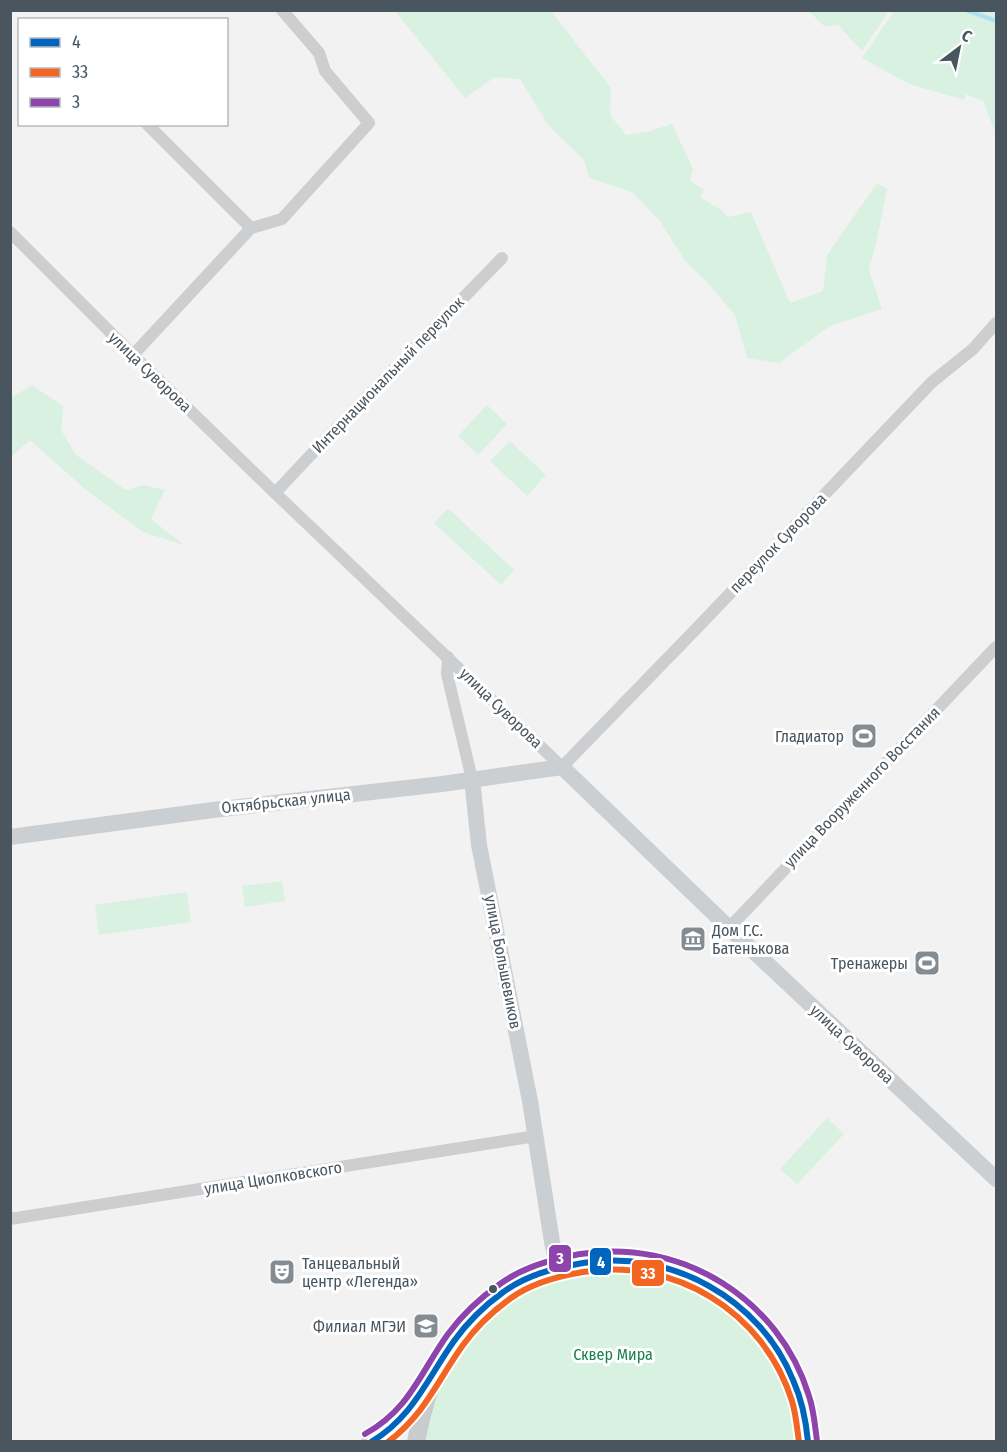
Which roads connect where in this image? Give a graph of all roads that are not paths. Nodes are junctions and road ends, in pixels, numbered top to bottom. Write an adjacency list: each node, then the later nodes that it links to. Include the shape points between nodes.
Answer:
1 (282, 10): 3 (street, via 319,53 325,71 369,123 282,219)
2 (149, 126): 3 (street)
3 (251, 228): 7 (street)
4 (10, 232): 7 (street, улица Суворова)
5 (502, 258): 8 (street, Интернациональный переулок)
6 (996, 323): 11 (street, переулок Суворова, via 973,350 932,382)
7 (133, 355): 8 (street, улица Суворова)
8 (275, 493): 10 (street, улица Суворова)
9 (996, 647): 14 (street, улица Вооруженного Восстания)
10 (448, 657): 11 (street, улица Суворова); 12 (street, улица Большевиков, via 447,674)
11 (562, 767): 12 (street, Октябрьская улица); 14 (street, улица Суворова)
12 (471, 779): 13 (street, Октябрьская улица); 15 (street, улица Большевиков, via 479,845)
13 (10, 837)
14 (729, 927): 16 (street, улица Суворова)
15 (536, 1136): 17 (street, улица Циолковского); 18 (street, улица Большевиков)
16 (996, 1179)
17 (10, 1220)
18 (558, 1268): 19 (main road, via 525,1279 499,1295 456,1339); 22 (main road, via 582,1262 623,1260 661,1266 697,1279 730,1298 759,1324 782,1355 798,1390)
19 (436, 1371): 20 (main road, via 408,1412 384,1435); 21 (main road)
20 (370, 1442)
21 (416, 1442)
22 (808, 1442)

